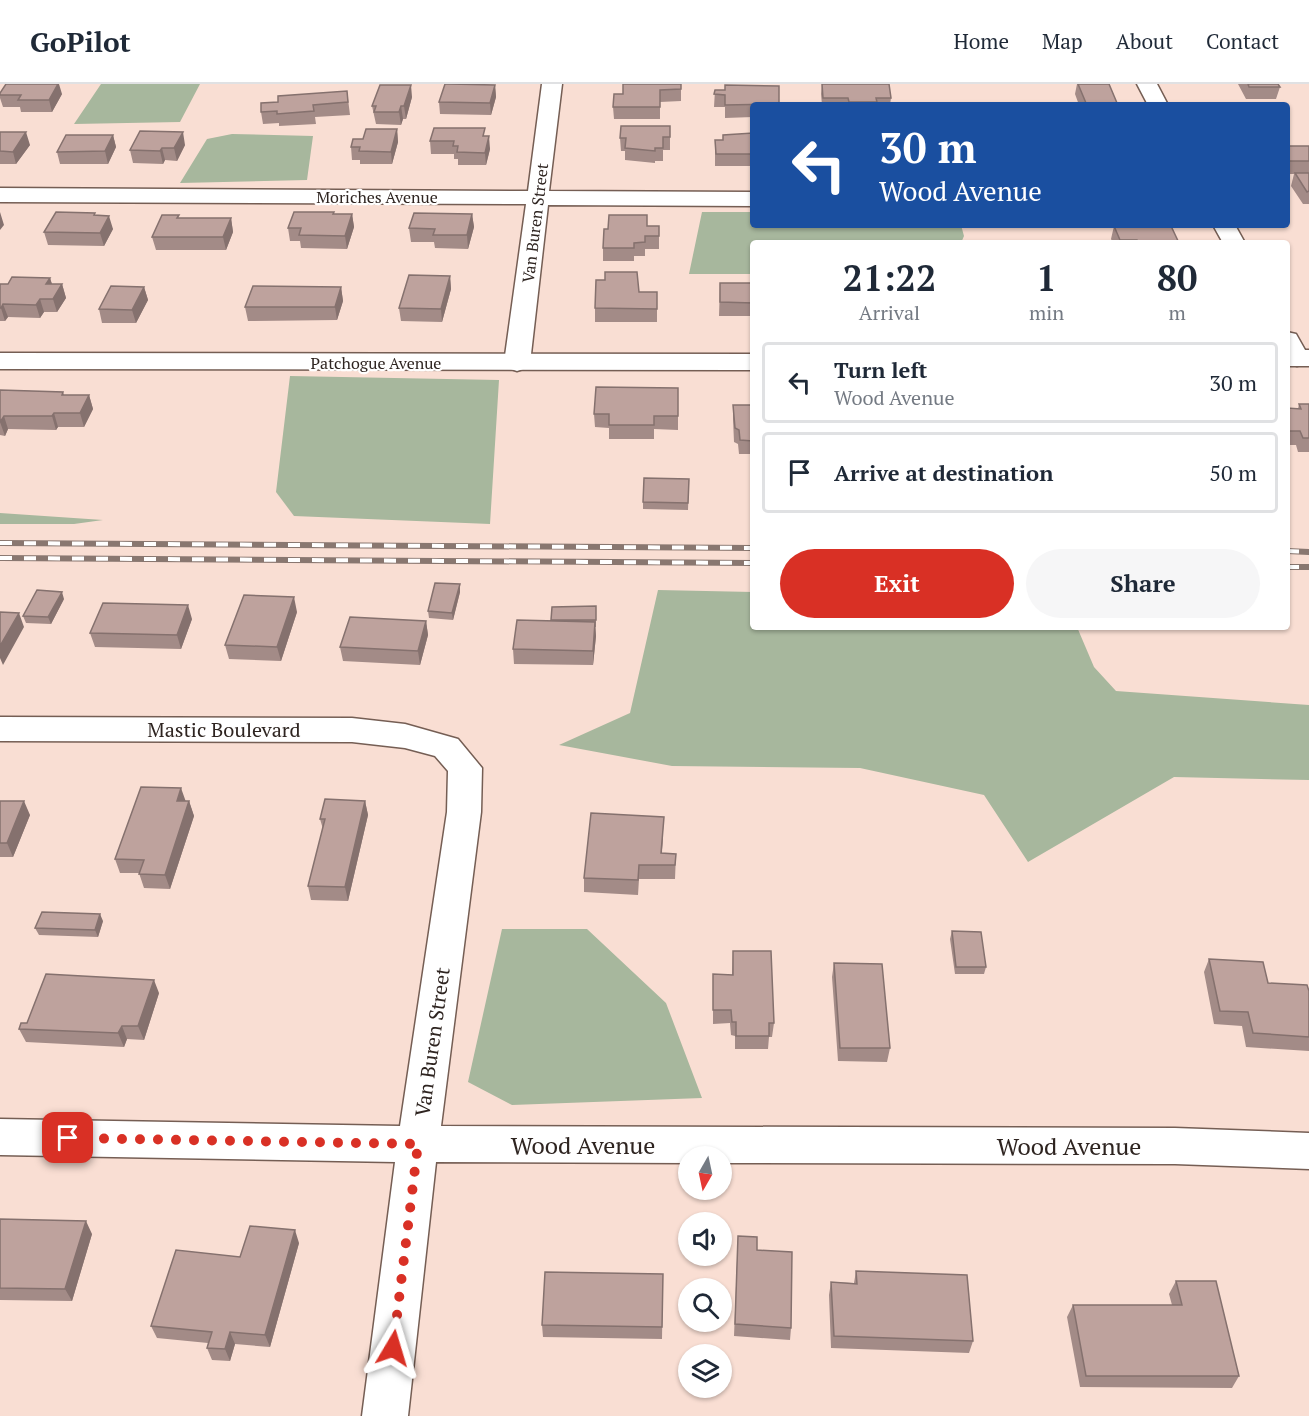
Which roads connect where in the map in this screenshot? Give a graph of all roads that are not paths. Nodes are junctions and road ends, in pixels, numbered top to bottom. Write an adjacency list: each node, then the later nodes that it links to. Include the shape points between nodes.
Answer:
1 (552, 84): 5 (street, Van Buren Street)
2 (1147, 84): 3 (street)
3 (1156, 102)
4 (0, 195): 5 (street, Moriches Avenue)
5 (538, 198): 6 (street, Moriches Avenue); 9 (street, Van Buren Street)
6 (750, 199)
7 (0, 361): 9 (street, Patchogue Avenue)
8 (750, 362): 9 (street, Patchogue Avenue)
9 (517, 363)
10 (0, 729): 11 (street, Mastic Boulevard, via 352,730 405,736)
11 (446, 747): 13 (street, Van Buren Street, via 465,768 465,812)
12 (0, 1137): 13 (street, Wood Avenue)
13 (418, 1144): 14 (street, Wood Avenue, via 1175,1146); 15 (street, Van Buren Street)
14 (1309, 1152)
15 (385, 1416)

